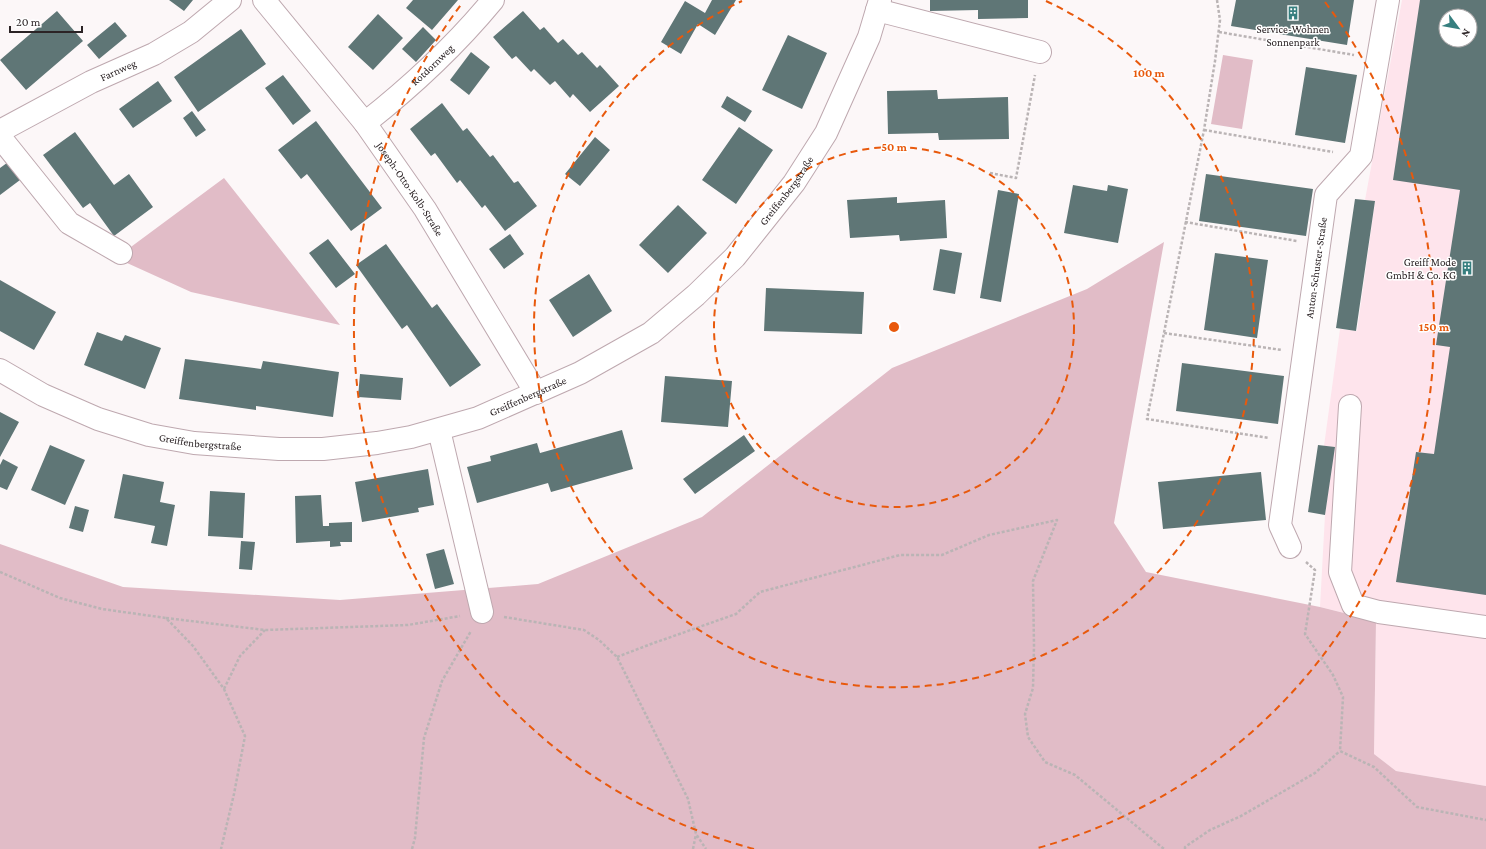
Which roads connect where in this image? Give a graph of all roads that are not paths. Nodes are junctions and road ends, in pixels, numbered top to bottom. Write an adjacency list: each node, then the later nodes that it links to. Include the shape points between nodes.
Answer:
1 (230, 0): 8 (street, Farnweg, via 191,32 154,54 92,82)
2 (264, 0): 7 (street, Joseph-Otto-Kolb-Straße)
3 (493, 0): 7 (street, Rotdornweg, via 428,71)
4 (1388, 0): 15 (street, Anton-Schuster-Straße, via 1361,156 1326,195 1280,525)
5 (879, 5): 6 (street); 12 (street, Greiffenbergstraße, via 869,37 826,133 794,183 735,257 696,296 651,333 580,373)
6 (1040, 52)
7 (365, 124): 12 (street, Joseph-Otto-Kolb-Straße, via 425,209)
8 (0, 131)
9 (0, 137): 10 (street, via 69,223)
10 (121, 253)
11 (0, 370): 14 (street, Greiffenbergstraße, via 43,395 98,419 149,435 194,443 279,449 323,449 384,442)
12 (536, 393): 14 (street, Greiffenbergstraße, via 478,418)
13 (1350, 406): 17 (street, via 1340,572 1353,605 1379,612)
14 (439, 430): 16 (street)
15 (1290, 547)
16 (482, 612)
17 (1486, 627)

